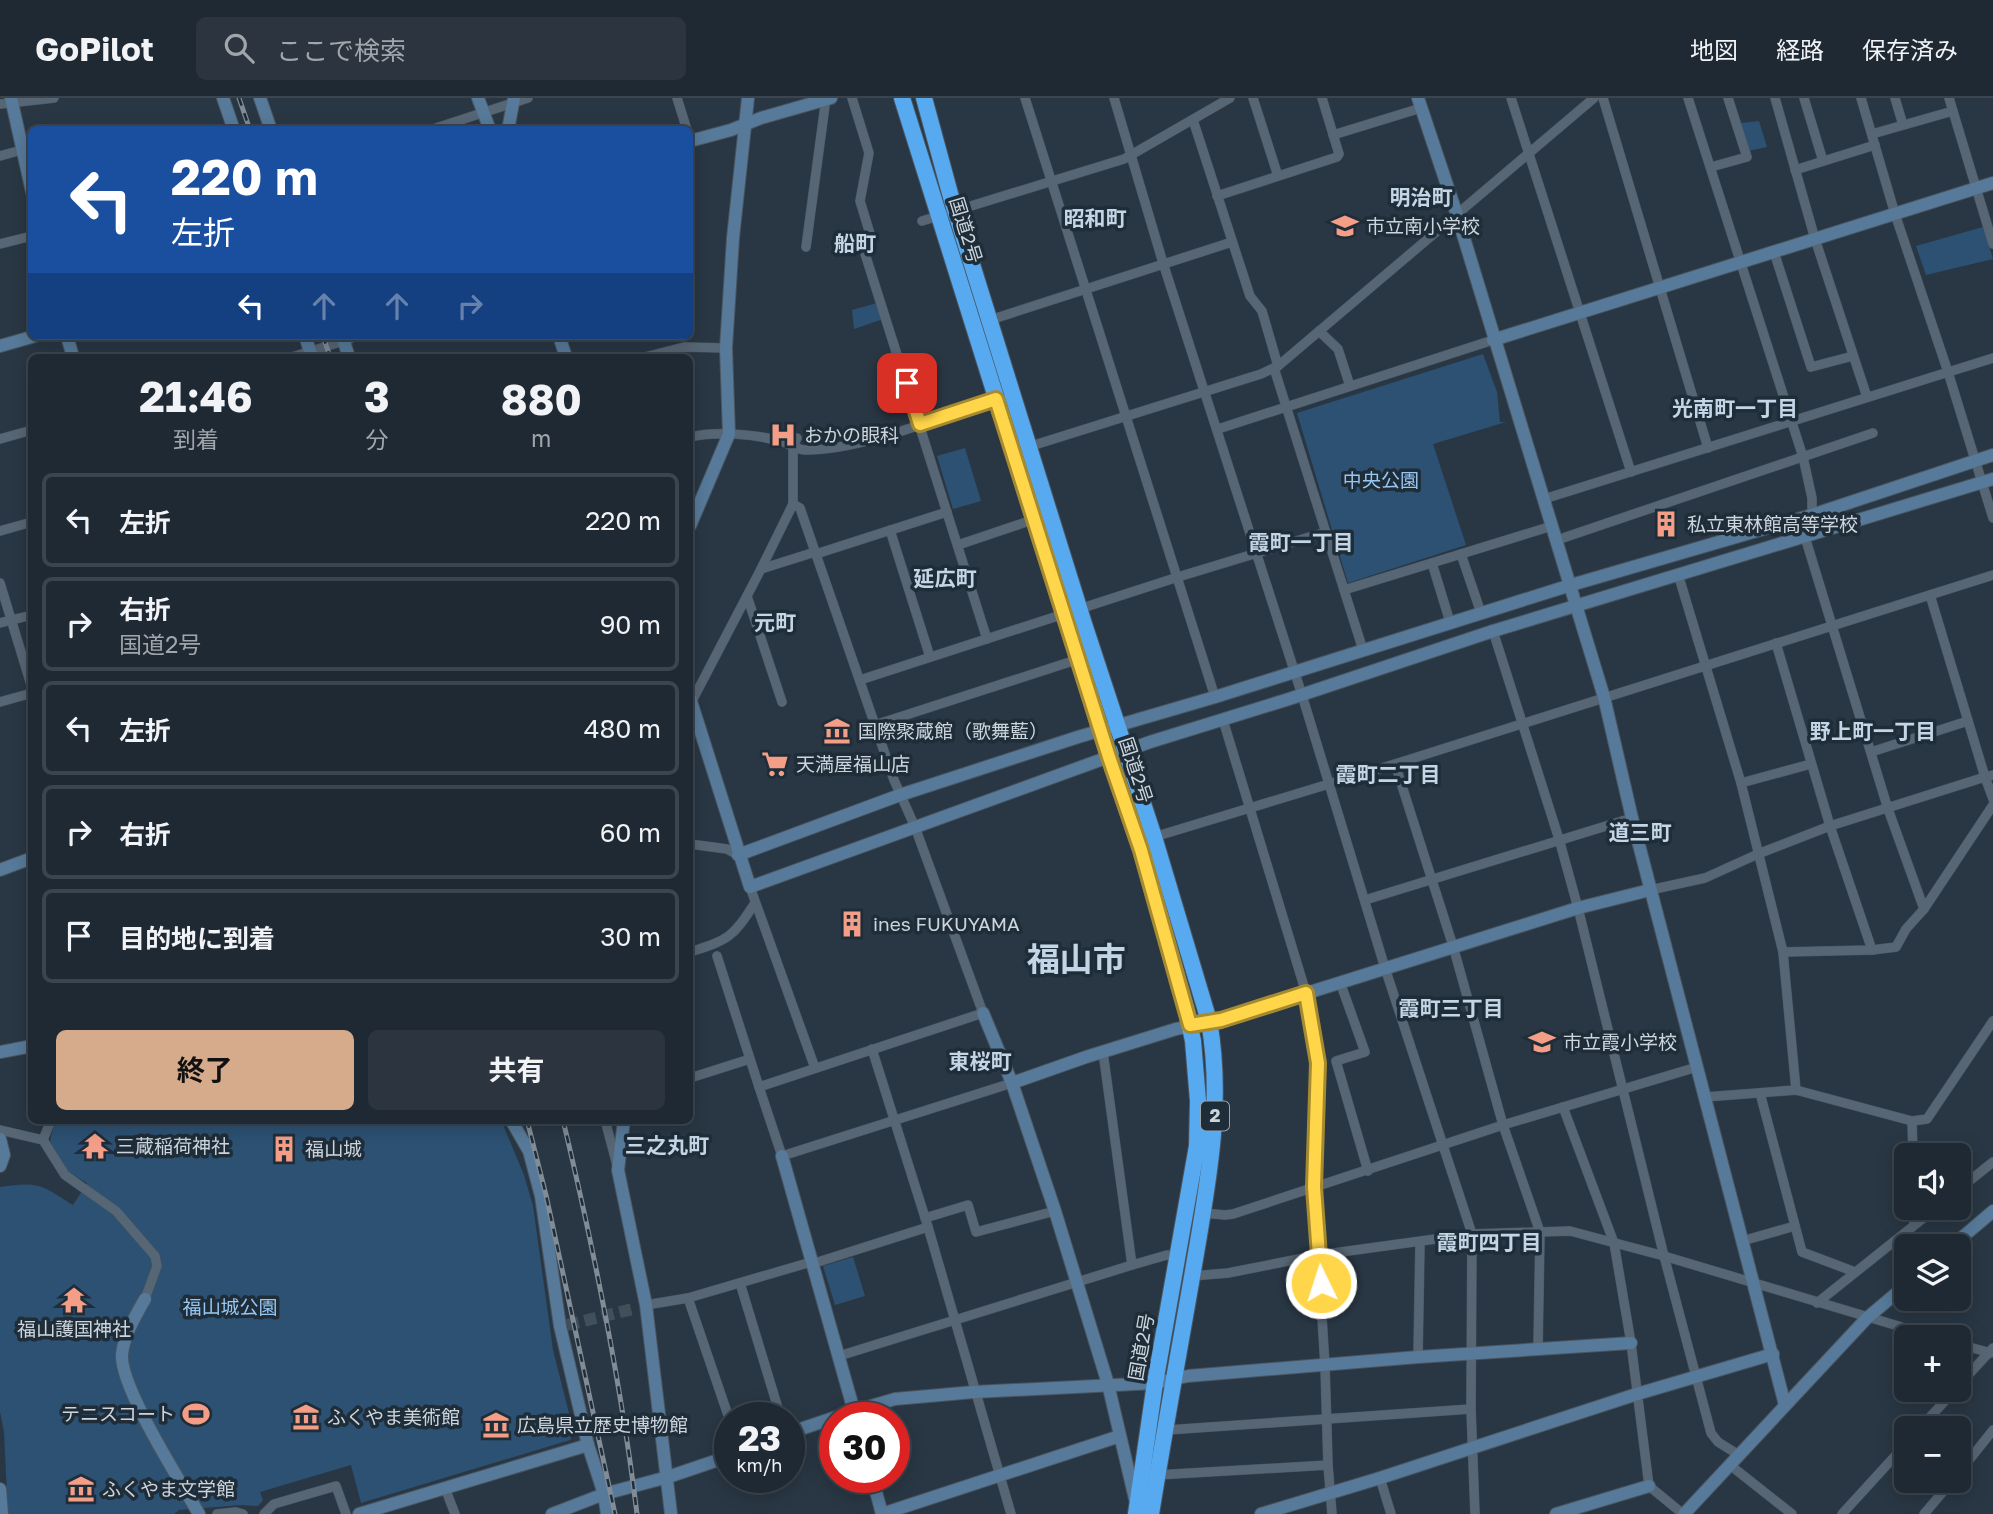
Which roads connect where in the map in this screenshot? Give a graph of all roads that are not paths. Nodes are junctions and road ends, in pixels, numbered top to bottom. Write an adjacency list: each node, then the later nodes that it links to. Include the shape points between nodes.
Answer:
1 (54, 98): 28 (street)
2 (223, 98): 35 (street)
3 (260, 98): 36 (street)
4 (478, 98): 31 (street)
5 (528, 98): 27 (street)
6 (677, 98): 40 (street)
7 (748, 98): 33 (street)
8 (852, 98): 95 (street, via 869,153 860,201 866,239)
9 (902, 98): 61 (highway, 国道2号 / 2)
10 (924, 98): 58 (highway, 国道2号 / 2)
11 (1025, 98): 54 (street)
12 (1114, 98): 46 (street)
13 (1230, 98): 32 (street)
14 (1253, 98): 53 (street)
15 (1322, 98): 42 (street)
16 (1511, 98): 47 (street)
17 (1594, 98): 47 (street)
18 (1603, 98): 72 (street)
19 (1688, 98): 50 (street)
20 (1728, 98): 50 (street, via 1747,157)
21 (1775, 98): 51 (street)
22 (1804, 98): 49 (street)
23 (1861, 98): 41 (street)
24 (1895, 98): 34 (street)
25 (1949, 98): 30 (street)
26 (828, 99): 33 (street); 68 (street)
27 (513, 100): 31 (street); 39 (street)
28 (7, 102): 45 (street)
29 (1419, 103): 42 (street); 60 (street)
30 (1953, 111): 34 (street); 56 (street)
31 (484, 113): 37 (street); 38 (street)
32 (1193, 120): 46 (street); 57 (street)
33 (745, 124): 43 (street); 81 (street)
34 (1903, 125): 41 (street)
35 (233, 126)
36 (270, 126)
37 (443, 126)
38 (489, 126)
39 (509, 126)
40 (686, 126)
41 (1872, 134): 44 (street)
42 (1333, 135): 53 (street, via 1337,157)
43 (693, 139)
44 (1875, 145): 49 (street); 59 (street)
45 (22, 150): 48 (street); 52 (street)
46 (1130, 154): 54 (street); 71 (street)
47 (1529, 154): 60 (street); 74 (street)
48 (0, 156)
49 (1824, 161): 51 (street)
50 (1711, 167): 70 (street)
51 (1795, 170): 64 (street)
52 (28, 175)
53 (1278, 176): 57 (street)
54 (1051, 180): 58 (street); 73 (street)
55 (1993, 183): 56 (street)
56 (1975, 188): 59 (street); 67 (street)
57 (1217, 196): 65 (street)
58 (956, 212): 61 (street); 75 (highway, 国道2号 / 2)
59 (1895, 214): 64 (street); 87 (street)
60 (1457, 215): 76 (street); 79 (street)
61 (939, 217): 62 (street); 91 (highway, 国道2号 / 2)
62 (922, 221)
63 (28, 237): 66 (street)
64 (1815, 239): 69 (street); 84 (street)
65 (1232, 242): 71 (street); 86 (street, via 1250,296 1262,312)
66 (0, 244)
67 (1993, 244)
68 (806, 247)
69 (1774, 252): 70 (street); 84 (street, via 1811,367)
70 (1741, 262): 72 (street); 94 (street)
71 (1163, 263): 73 (street); 89 (street)
72 (1658, 288): 74 (street); 104 (street)
73 (1085, 289): 75 (street); 93 (street)
74 (1581, 314): 79 (street); 109 (street)
75 (990, 320): 103 (highway, 国道2号 / 2)
76 (1319, 331): 86 (street); 88 (street, via 1338,349)
77 (28, 338): 80 (street)
78 (341, 340): 82 (street)
79 (1493, 340): 88 (street); 111 (street)
80 (0, 346)
81 (726, 348): 83 (street, via 684,347); 99 (street)
82 (311, 354)
83 (657, 354)
84 (1853, 356): 90 (street)
85 (1993, 358): 87 (street)
86 (1276, 367): 89 (street); 92 (street)
87 (1948, 372): 90 (street); 108 (street)
88 (1350, 386): 92 (street)
89 (1205, 392): 93 (street); 96 (street)
90 (1867, 397): 94 (street)
91 (996, 399): 95 (street); 105 (highway, 国道2号 / 2)
92 (1286, 407): 96 (street); 122 (street)
93 (1125, 416): 103 (street); 133 (street)
94 (1792, 421): 104 (street); 107 (street)
95 (920, 424): 102 (street, via 844,447 801,450); 113 (street)
96 (1218, 429): 127 (street)
97 (28, 431): 101 (street)
98 (1873, 433): 107 (street)
99 (729, 434): 100 (street); 102 (street); 116 (street)
100 (693, 436)
101 (0, 439)
102 (795, 443): 112 (street)
103 (1030, 446): 105 (street); 140 (highway, 国道2号 / 2)
104 (1708, 448): 109 (street)
105 (1012, 451): 117 (highway, 国道2号 / 2)
106 (1993, 455): 108 (street)
107 (1803, 457): 114 (street); 124 (street)
108 (1975, 461): 110 (street); 114 (street)
109 (1631, 472): 111 (street)
110 (1988, 480): 115 (street); 123 (street)
111 (1544, 499): 119 (street)
112 (793, 504): 126 (street, via 800,508); 130 (street)
113 (947, 512): 120 (street); 125 (street)
114 (1812, 515): 123 (street); 135 (street)
115 (1993, 518)
116 (693, 519)
117 (1035, 519): 125 (street); 140 (highway, 国道2号 / 2)
118 (28, 523): 121 (street)
119 (1552, 526): 124 (street); 128 (street)
120 (890, 530): 126 (street); 151 (street)
121 (0, 531)
122 (1326, 532): 127 (street); 136 (street)
123 (1805, 537): 131 (street); 146 (street)
124 (1557, 540): 135 (street)
125 (958, 545): 148 (street)
126 (816, 553): 130 (street); 156 (street)
127 (1257, 553): 133 (street); 155 (street)
128 (1461, 554): 129 (street); 141 (street)
129 (1432, 563): 136 (street); 144 (street)
130 (761, 569): 138 (street)
131 (1678, 574): 139 (street); 153 (street)
132 (1993, 575): 137 (street)
133 (1178, 577): 140 (street); 160 (street)
134 (0, 583): 143 (street)
135 (1571, 585): 139 (street); 141 (street)
136 (1344, 590): 150 (street)
137 (1930, 595): 146 (street); 166 (street)
138 (747, 596): 158 (street); 163 (street)
139 (1577, 606): 147 (street); 161 (street)
140 (1072, 611): 148 (street); 152 (highway, 国道2号 / 2); 169 (highway, 国道2号 / 2)
141 (1481, 612): 144 (street)
142 (28, 616): 143 (street)
143 (12, 620): 145 (street); 154 (street)
144 (1450, 622): 150 (street)
145 (0, 623)
146 (1830, 626): 149 (street); 171 (street)
147 (1493, 631): 159 (street); 167 (street)
148 (987, 639): 151 (street)
149 (1776, 643): 153 (street); 174 (street)
150 (1363, 650): 155 (street)
151 (930, 657): 156 (street)
152 (1079, 659): 168 (street); 169 (highway, 国道2号 / 2)
153 (1704, 665): 161 (street); 176 (street)
154 (28, 670)
155 (1294, 671): 159 (street); 160 (street)
156 (860, 680): 168 (street)
157 (28, 692): 162 (street)
158 (693, 695)
159 (1302, 695): 165 (street); 177 (street)
160 (1215, 697): 169 (street)
161 (1604, 697): 167 (street); 183 (street)
162 (0, 702)
163 (782, 702)
164 (693, 710): 190 (street)
165 (1223, 720): 170 (street); 181 (street)
166 (1968, 721): 171 (street); 175 (street)
167 (1522, 724): 173 (street); 187 (street)
168 (876, 725): 178 (street)
169 (1109, 729): 170 (highway, 国道2号 / 2); 172 (highway, 国道2号 / 2); 178 (street)
170 (1125, 751): 172 (street); 186 (highway, 国道2号 / 2)
171 (1871, 752): 182 (street)
172 (1109, 757): 185 (street); 211 (highway, 国道2号 / 2, via 1141,850)
173 (1395, 764): 177 (street); 193 (street)
174 (1811, 764): 176 (street); 184 (street)
175 (1989, 776): 179 (street); 182 (street)
176 (1741, 783): 189 (street)
177 (1329, 784): 181 (street); 196 (street)
178 (900, 795): 185 (street); 190 (street)
179 (1993, 799)
180 (1993, 805): 199 (street)
181 (1250, 807): 186 (street); 207 (street)
182 (1888, 809): 184 (street); 199 (street)
183 (1632, 818): 187 (street); 195 (street)
184 (1830, 826): 189 (street); 201 (street)
185 (915, 827): 194 (street); 208 (street)
186 (1154, 837): 209 (highway, 国道2号 / 2)
187 (1559, 839): 193 (street); 198 (street)
188 (693, 844): 190 (street)
189 (1758, 854): 195 (street, via 1705,878); 203 (street)
190 (738, 855): 194 (street)
191 (28, 860): 192 (street)
192 (0, 870)
193 (1432, 878): 196 (street); 200 (street)
194 (750, 887): 197 (street)
195 (1650, 890): 198 (street); 217 (street)
196 (1365, 900): 205 (street)
197 (755, 902): 202 (street, via 731,935); 218 (street)
198 (1578, 908): 200 (street); 222 (street)
199 (1924, 909): 201 (street, via 1896,947)
200 (1453, 946): 205 (street); 233 (street)
201 (1872, 950): 203 (street)
202 (693, 951)
203 (1783, 952): 223 (street)
204 (717, 956): 216 (street)
205 (1385, 968): 206 (street); 238 (street)
206 (1340, 982): 207 (street); 243 (street, via 1365,1052 1336,1060)
207 (1306, 993): 209 (street); 245 (street, via 1318,1063)
208 (983, 1013): 213 (street); 220 (street)
209 (1209, 1021): 211 (street); 248 (highway, 国道2号 / 2, via 1216,1092 1212,1163)
210 (1993, 1021): 228 (street, via 1927,1119)
211 (1190, 1025): 215 (street); 261 (highway, 国道2号 / 2, via 1197,1146)
212 (28, 1046): 214 (street)
213 (872, 1049): 218 (street); 227 (street)
214 (0, 1052)
215 (1103, 1052): 220 (street); 264 (street)
216 (750, 1059): 219 (street); 221 (street)
217 (1697, 1067): 222 (street); 225 (street)
218 (815, 1068): 221 (street)
219 (693, 1077)
220 (1012, 1083): 227 (street); 246 (street)
221 (759, 1087): 239 (street)
222 (1623, 1089): 226 (street); 262 (street)
223 (1796, 1090): 224 (street); 228 (street)
224 (1760, 1093): 225 (street); 253 (street)
225 (1705, 1097): 258 (street)
226 (1563, 1107): 233 (street); 259 (street)
227 (895, 1121): 239 (street); 251 (street)
228 (1912, 1121): 237 (street)
229 (49, 1124): 236 (street)
230 (513, 1124): 306 (street, via 528,1151 541,1196)
231 (606, 1124): 242 (street)
232 (624, 1124): 242 (street)
233 (1503, 1125): 238 (street); 254 (street)
234 (0, 1130): 236 (street)
235 (0, 1139): 241 (street, via 4,1155)
236 (43, 1140): 272 (street, via 65,1175 116,1211 155,1256 157,1266)
237 (1913, 1143)
238 (1442, 1146): 243 (street); 255 (street)
239 (782, 1156): 263 (street)
240 (1993, 1162): 244 (street)
241 (0, 1166)
242 (618, 1170): 274 (street)
243 (1368, 1171): 245 (street)
244 (1971, 1180)
245 (1314, 1187): 248 (street, via 1233,1214); 260 (street)
246 (1055, 1212): 251 (street, via 976,1232 968,1205); 267 (street)
247 (1993, 1212): 256 (street)
248 (1203, 1213): 266 (highway, 国道2号 / 2)
249 (1914, 1220): 252 (street)
250 (1920, 1220): 252 (street)
251 (926, 1222): 263 (street); 276 (street)
252 (1914, 1225): 265 (street)
253 (1795, 1226): 258 (street); 265 (street, via 1802,1252)
254 (1540, 1232): 255 (street); 259 (street, via 1570,1231); 280 (street)
255 (1472, 1234): 257 (street); 282 (street)
256 (1966, 1234)
257 (1420, 1241): 260 (street); 285 (street)
258 (1742, 1241): 268 (street)
259 (1614, 1243): 262 (street); 278 (street)
260 (1319, 1255): 266 (street); 286 (street)
261 (1178, 1256): 264 (street); 290 (highway, 国道2号 / 2)
262 (1664, 1256): 268 (street); 289 (street)
263 (811, 1262): 269 (street); 284 (street)
264 (1132, 1265): 267 (street)
265 (1855, 1272): 273 (street)
266 (1192, 1276): 288 (highway, 国道2号 / 2)
267 (1076, 1282): 276 (street); 291 (street)
268 (1753, 1282): 273 (street); 283 (street)
269 (740, 1283): 271 (street); 295 (street)
270 (1894, 1295): 275 (street)
271 (688, 1298): 274 (street); 294 (street)
272 (145, 1299): 327 (street, via 122,1354 126,1377)
273 (1817, 1303): 275 (street)
274 (639, 1307): 314 (street)
275 (1867, 1318): 277 (street); 299 (street)
276 (955, 1319): 284 (street); 292 (street)
277 (1894, 1326)
278 (1630, 1343): 280 (street); 293 (street)
279 (1971, 1346): 281 (street)
280 (1538, 1349): 282 (street)
281 (1992, 1351): 287 (street)
282 (1470, 1353): 285 (street); 300 (street)
283 (1773, 1354): 289 (street); 299 (street)
284 (839, 1356): 296 (street)
285 (1419, 1357): 286 (street)
286 (1325, 1366): 288 (street); 302 (street)
287 (1971, 1373)
288 (1174, 1378): 290 (street); 303 (highway, 国道2号 / 2)
289 (1696, 1378): 293 (street); 310 (street, via 1711,1433)
290 (1155, 1383): 291 (street); 324 (highway, 国道2号 / 2)
291 (1108, 1384): 292 (street); 305 (street)
292 (974, 1392): 297 (street); 315 (street)
293 (1637, 1394): 307 (street); 317 (street)
294 (723, 1402)
295 (776, 1402)
296 (852, 1402)
297 (887, 1402)
298 (1944, 1402): 301 (street)
299 (1785, 1405): 310 (street)
300 (1471, 1409): 302 (street); 307 (street)
301 (1931, 1416)
302 (1328, 1419): 303 (street); 312 (street)
303 (1167, 1430): 313 (highway, 国道2号 / 2)
304 (1993, 1430): 309 (street)
305 (1120, 1436): 315 (street); 324 (street)
306 (589, 1445): 318 (street); 323 (street)
307 (1473, 1448): 316 (street); 341 (street)
308 (1894, 1457): 345 (street)
309 (1971, 1458)
310 (1735, 1460): 343 (street); 344 (street)
311 (714, 1461): 314 (street)
312 (1328, 1465): 313 (street); 320 (street)
313 (1157, 1475): 324 (highway, 国道2号 / 2)
314 (668, 1477): 323 (street); 336 (street)
315 (999, 1477): 337 (street); 338 (street)
316 (1380, 1478): 320 (street); 340 (street)
317 (1649, 1486): 342 (street); 343 (street)
318 (445, 1488): 332 (street); 333 (street)
319 (0, 1489): 326 (street)
320 (1330, 1492): 325 (street); 339 (street)
321 (876, 1493): 337 (street)
322 (1942, 1493): 346 (street)
323 (604, 1494): 334 (street); 335 (street)
324 (1141, 1511)
325 (1266, 1513)
326 (2, 1514)
327 (199, 1514)
328 (217, 1514): 329 (street)
329 (243, 1514)
330 (264, 1514): 331 (street, via 274,1504 336,1486)
331 (346, 1514)
332 (359, 1514)
333 (455, 1514)
334 (552, 1514)
335 (607, 1514)
336 (671, 1514)
337 (882, 1514)
338 (1011, 1514)
339 (1332, 1514)
340 (1391, 1514)
341 (1475, 1514)
342 (1556, 1514)
343 (1684, 1514)
344 (1792, 1514)
345 (1842, 1514)
346 (1924, 1514)

